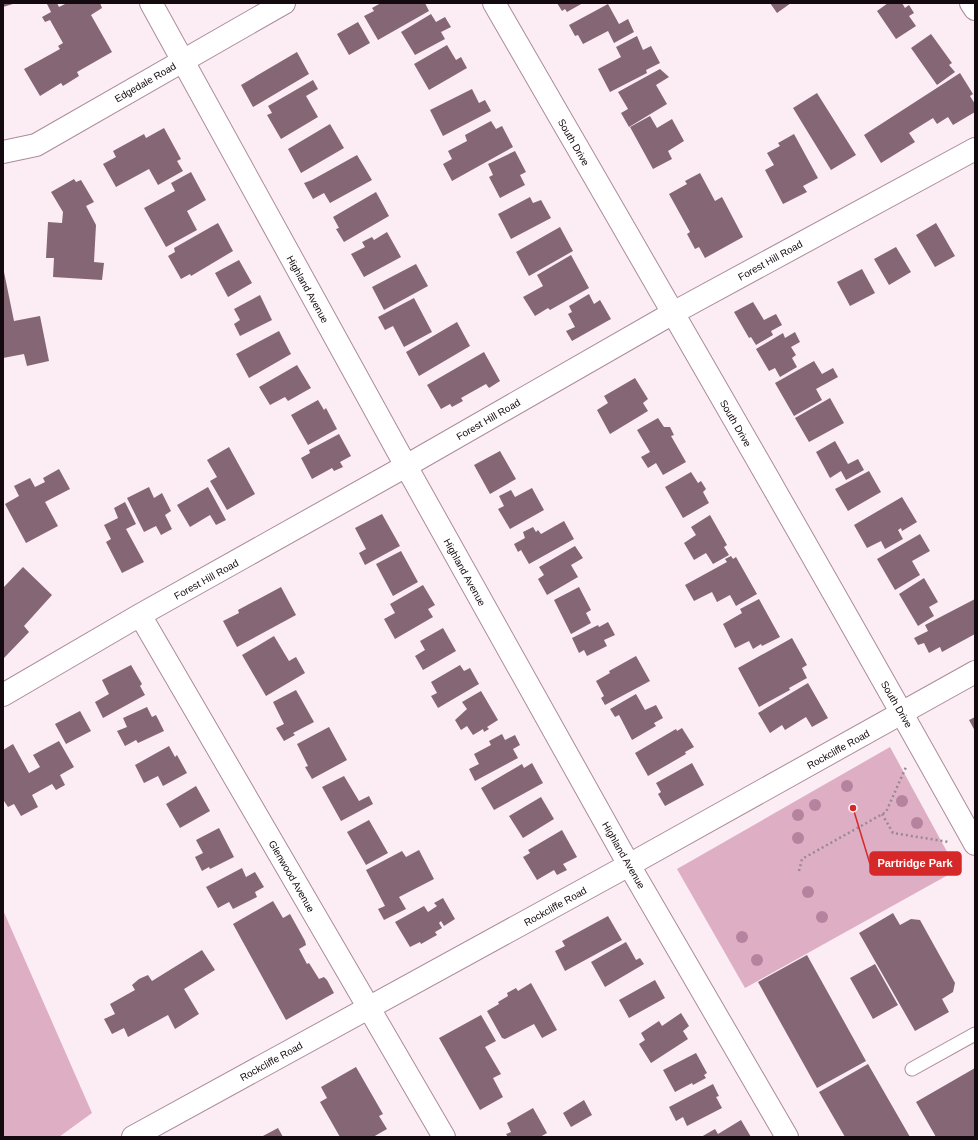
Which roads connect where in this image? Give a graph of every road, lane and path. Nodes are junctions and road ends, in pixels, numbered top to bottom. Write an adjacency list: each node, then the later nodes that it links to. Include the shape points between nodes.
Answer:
1 (151, 3): 6 (street, Highland Avenue)
2 (284, 3): 6 (street, Edgedale Road)
3 (494, 3): 9 (street, South Drive)
4 (971, 3): 5 (street)
5 (975, 9)
6 (182, 60): 8 (street, Edgedale Road, via 36,145); 10 (street, Highland Avenue)
7 (975, 148): 9 (street, Forest Hill Road)
8 (3, 152)
9 (673, 313): 10 (street, Forest Hill Road); 14 (street, South Drive)
10 (406, 466): 11 (street, Forest Hill Road); 19 (street, Highland Avenue)
11 (140, 615): 13 (street, Forest Hill Road); 21 (street, Glenwood Avenue)
12 (975, 672): 14 (street, Rockcliffe Road)
13 (3, 695)
14 (902, 713): 15 (street, South Drive); 19 (street, Rockcliffe Road)
15 (918, 741): 16 (path, via 886,812); 18 (street, South Drive)
16 (882, 814): 17 (path, via 893,833); 20 (path, via 802,859)
17 (953, 842)
18 (975, 844)
19 (629, 865): 21 (street, Rockcliffe Road); 26 (street, Highland Avenue)
20 (799, 870)
21 (368, 1008): 24 (street, Rockcliffe Road); 25 (street, Glenwood Avenue)
22 (975, 1034): 23 (lane)
23 (912, 1069)
24 (133, 1137)
25 (444, 1137)
26 (787, 1137)

